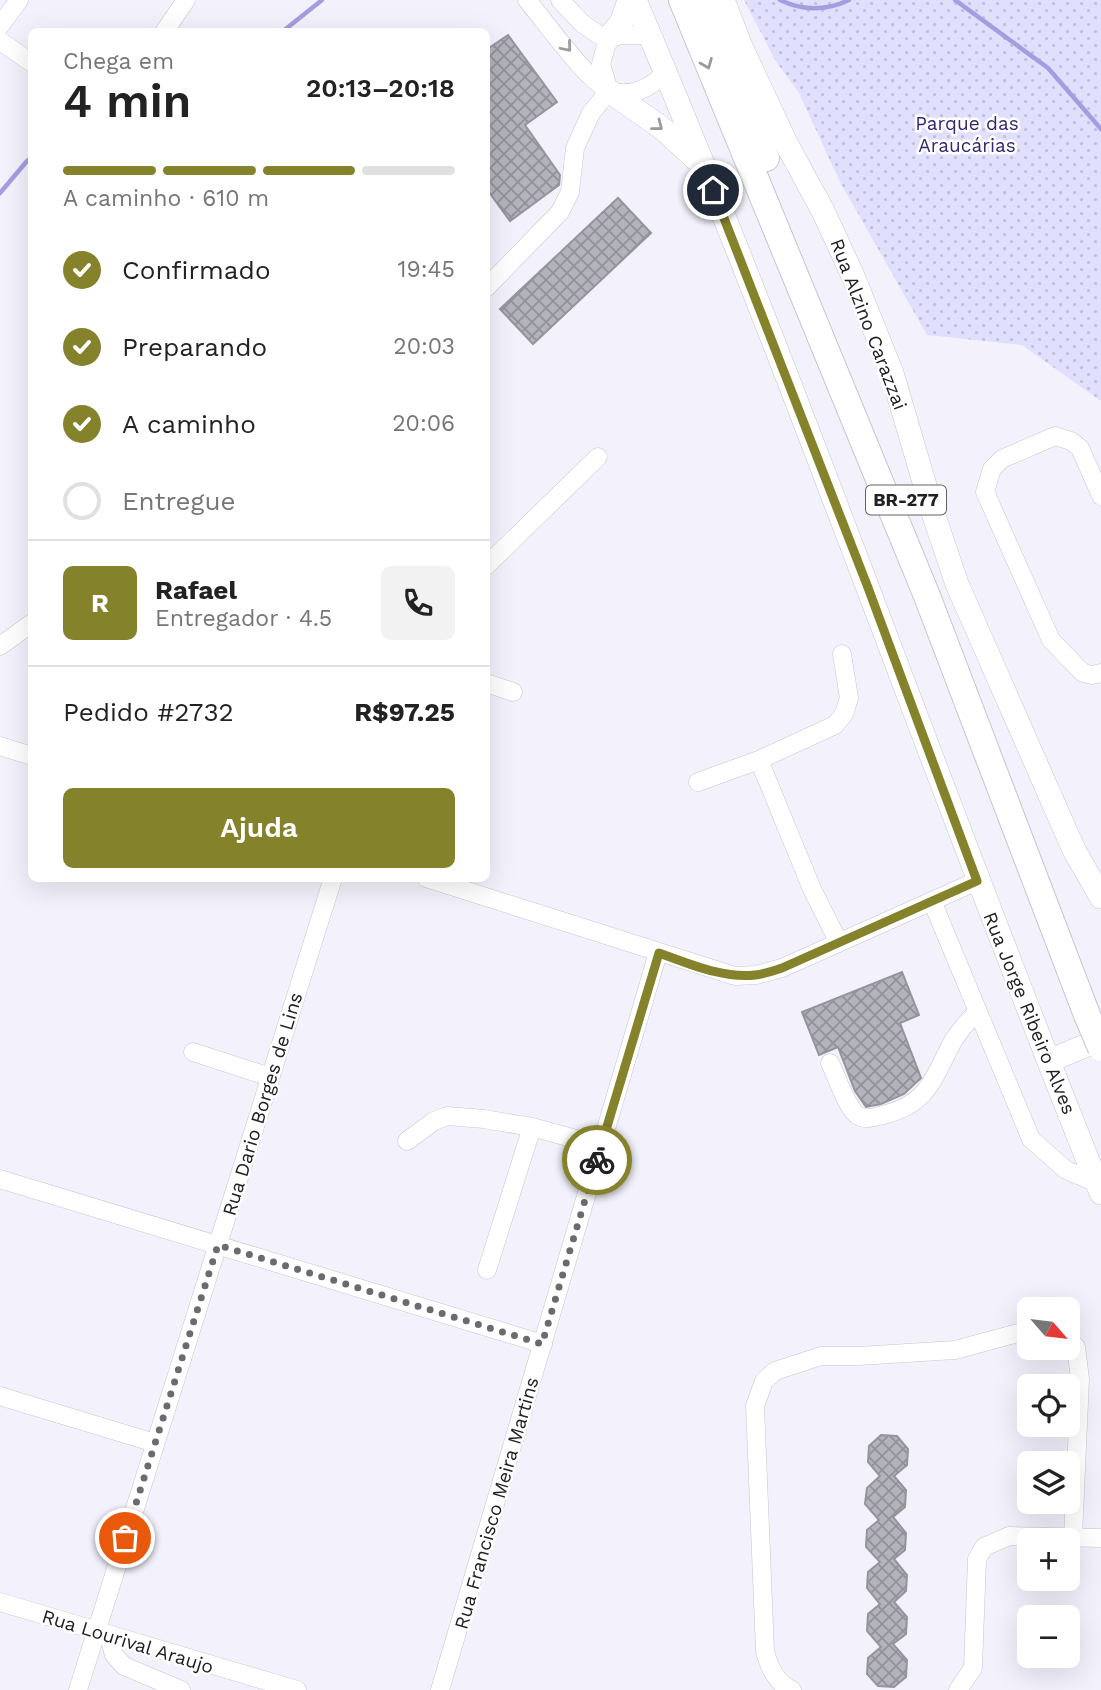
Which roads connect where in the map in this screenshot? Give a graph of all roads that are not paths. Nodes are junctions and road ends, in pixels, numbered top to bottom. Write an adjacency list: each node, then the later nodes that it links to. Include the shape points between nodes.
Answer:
1 (19, 0): 10 (street)
2 (186, 0): 11 (street)
3 (527, 0): 17 (street, one-way to 17)
4 (560, 0): 13 (street, via 592,32)
5 (629, 0): 13 (main road, via 622,21)
6 (635, 0): 12 (main road)
7 (682, 0): 42 (highway, BR-277, one-way to 42)
8 (703, 0): 42 (highway, BR-277, via 924,543)
9 (723, 0): 33 (main road, Rua Alzino Carazzai, via 786,143 853,276 892,373 957,584)
10 (0, 26)
11 (167, 28)
12 (650, 35): 13 (street); 16 (main road)
13 (608, 39): 17 (street, via 601,64)
14 (0, 41): 15 (street)
15 (28, 60)
16 (664, 73): 17 (street, via 651,87); 18 (main road, Rua Jorge Ribeiro Alves)
17 (609, 91): 18 (main road, one-way to 18, via 662,128); 19 (street, via 591,113 575,148 570,192 560,212)
18 (703, 166): 35 (main road, Rua Jorge Ribeiro Alves)
19 (490, 284)
20 (598, 457): 22 (street)
21 (1101, 496): 26 (street, via 1080,448 1055,436 1002,459 992,469 985,492 1051,640 1083,673)
22 (490, 562)
23 (28, 626): 24 (street)
24 (0, 646)
25 (842, 654): 31 (street, via 849,698 844,714 835,725)
26 (1101, 673)
27 (490, 684): 28 (street)
28 (513, 692)
29 (0, 746): 30 (street)
30 (28, 755)
31 (760, 760): 32 (street); 40 (street)
32 (698, 782)
33 (1074, 850): 34 (main road); 38 (main road, Rua Alzino Carazzai)
34 (1101, 861)
35 (977, 881): 39 (street); 47 (main road, Rua Jorge Ribeiro Alves)
36 (332, 882): 49 (street, Rua Dario Borges de Lins)
37 (438, 882): 41 (street)
38 (1101, 897)
39 (932, 901): 40 (street); 43 (street)
40 (839, 943): 41 (street, via 756,975 726,974)
41 (659, 953): 52 (street, Rua Francisco Meira Martins)
42 (1094, 1009): 45 (highway, BR-277, bridge)
43 (977, 1012): 48 (street, via 960,1030 934,1082 915,1102 896,1112 860,1118); 54 (street, via 1031,1139 1066,1170)
44 (1101, 1039): 47 (main road)
45 (1101, 1048)
46 (193, 1052): 49 (street)
47 (1049, 1061): 54 (main road, Rua Jorge Ribeiro Alves)
48 (830, 1063)
49 (270, 1077): 55 (street, Rua Dario Borges de Lins)
50 (532, 1127): 51 (street, via 447,1116); 52 (street); 56 (street)
51 (407, 1141)
52 (601, 1146): 58 (street, Rua Francisco Meira Martins)
53 (0, 1179): 55 (street)
54 (1099, 1188)
55 (218, 1245): 58 (street); 61 (street, Rua Dario Borges de Lins)
56 (487, 1270)
57 (1017, 1333): 73 (street, via 955,1350 821,1356 775,1371 764,1381 755,1406 765,1651 771,1671)
58 (542, 1344): 72 (street, Rua Francisco Meira Martins)
59 (1078, 1360): 62 (street)
60 (0, 1396): 61 (street)
61 (155, 1443): 67 (street, Rua Dario Borges de Lins)
62 (1073, 1528)
63 (1017, 1536): 74 (street, via 984,1547 977,1559 973,1668)
64 (1080, 1537): 65 (street)
65 (1101, 1538)
66 (0, 1602): 67 (street, Rua Lourival Araujo)
67 (102, 1634): 68 (street, via 124,1666); 69 (street, Rua Dario Borges de Lins); 71 (street, Rua Lourival Araujo)
68 (160, 1686): 70 (street)
69 (78, 1690)
70 (181, 1690)
71 (297, 1690)
72 (440, 1690)
73 (792, 1690)
74 (958, 1690)

